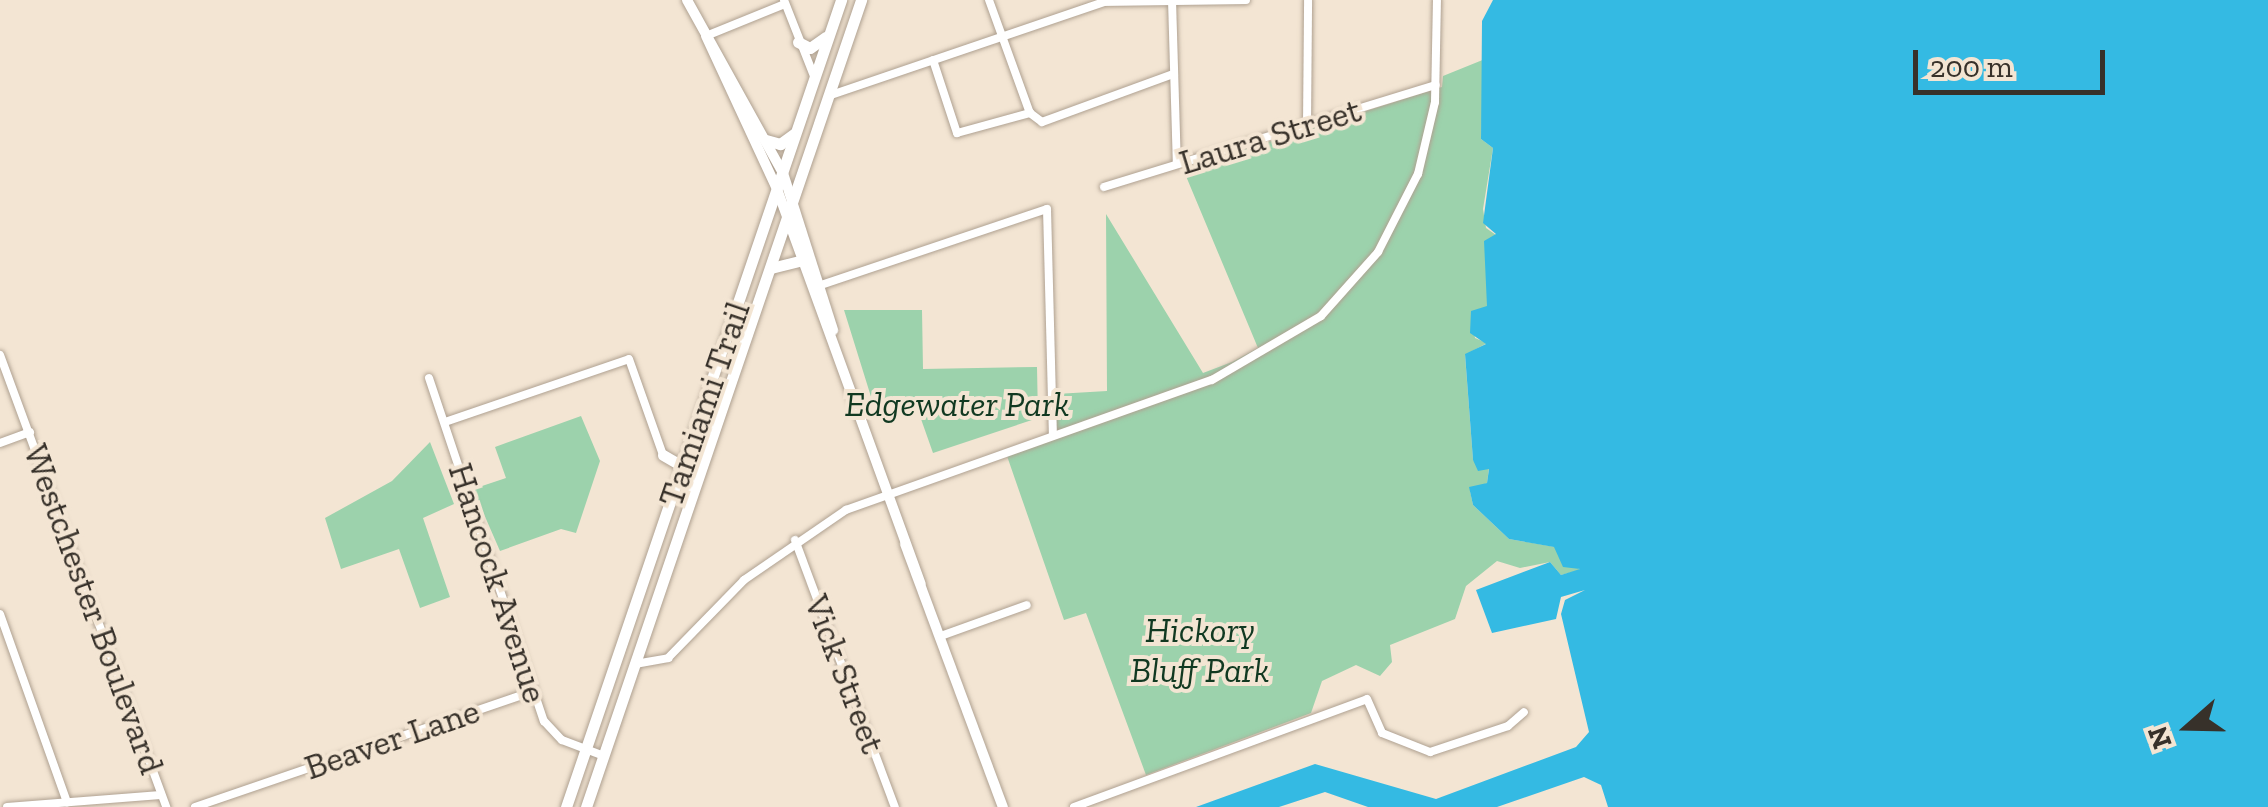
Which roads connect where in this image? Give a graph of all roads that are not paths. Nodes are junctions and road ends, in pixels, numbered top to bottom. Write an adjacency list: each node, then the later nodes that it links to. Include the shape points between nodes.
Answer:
1 (687, 0): 12 (street)
2 (841, 0): 11 (main road, Tamiami Trail)
3 (862, 0): 19 (main road, Tamiami Trail)
4 (989, 0): 13 (street)
5 (1126, 0): 6 (street); 13 (street)
6 (1172, 0): 7 (street); 16 (street)
7 (1246, 0)
8 (1308, 0): 21 (street)
9 (1437, 0): 18 (street)
10 (784, 2): 12 (street); 14 (street)
11 (829, 34): 14 (main road, via 810,48); 17 (main road, Tamiami Trail)
12 (706, 36): 23 (street); 27 (street)
13 (1002, 36): 15 (street); 20 (street)
14 (798, 42): 17 (street)
15 (933, 60): 19 (street); 20 (street, via 958,133)
16 (1173, 74): 20 (street, via 1042,122); 24 (street)
17 (814, 76): 22 (main road, Tamiami Trail)
18 (1436, 85): 21 (street, Laura Street); 39 (street, via 1410,196 1378,252 1331,307 1234,371)
19 (828, 96): 28 (main road, Tamiami Trail)
20 (1030, 113)
21 (1307, 125): 24 (street, Laura Street)
22 (797, 132): 23 (main road, via 780,144); 25 (main road, Tamiami Trail)
23 (766, 140): 25 (street)
24 (1177, 164): 26 (street, Laura Street)
25 (783, 173): 27 (main road, Tamiami Trail); 28 (street)
26 (1104, 188)
27 (777, 189): 29 (street); 37 (main road, Tamiami Trail)
28 (794, 204): 29 (main road, Tamiami Trail); 32 (street)
29 (786, 224): 30 (street); 31 (main road, Tamiami Trail)
30 (800, 261): 31 (main road); 33 (street)
31 (771, 268): 42 (main road, Tamiami Trail)
32 (824, 284): 33 (street); 39 (street, via 1047,210)
33 (838, 350): 45 (street)
34 (0, 356): 38 (street, Westchester Boulevard)
35 (429, 378): 36 (street, Hancock Avenue)
36 (444, 422): 41 (street, via 629,360); 52 (street, Hancock Avenue)
37 (696, 428): 42 (main road); 43 (main road, Tamiami Trail)
38 (30, 432): 40 (street); 56 (street, Westchester Boulevard)
39 (1053, 434): 45 (street)
40 (0, 442)
41 (663, 455): 43 (main road); 44 (main road)
42 (704, 463): 46 (main road, Tamiami Trail)
43 (683, 465): 44 (main road, Tamiami Trail); 46 (main road)
44 (676, 487): 54 (main road, Tamiami Trail)
45 (888, 492): 47 (street); 50 (street)
46 (690, 502): 51 (main road, Tamiami Trail)
47 (795, 540): 51 (street, via 724,598 668,658); 63 (street, Vick Street)
48 (1027, 605): 50 (street)
49 (0, 614): 57 (street)
50 (941, 636): 64 (street)
51 (636, 664): 55 (main road, Tamiami Trail)
52 (533, 690): 54 (street, Hancock Avenue, via 548,728); 60 (street, Beaver Lane)
53 (1524, 712): 65 (street, via 1508,726 1430,752 1382,733 1367,698)
54 (586, 750): 55 (street, Hancock Avenue); 61 (main road, Tamiami Trail)
55 (604, 756): 62 (main road, Tamiami Trail)
56 (161, 795): 57 (street); 59 (street, Westchester Boulevard)
57 (67, 802): 58 (street)
58 (7, 807)
59 (166, 807)
60 (195, 807)
61 (566, 807)
62 (586, 807)
63 (895, 807)
64 (1003, 807)
65 (1074, 807)

